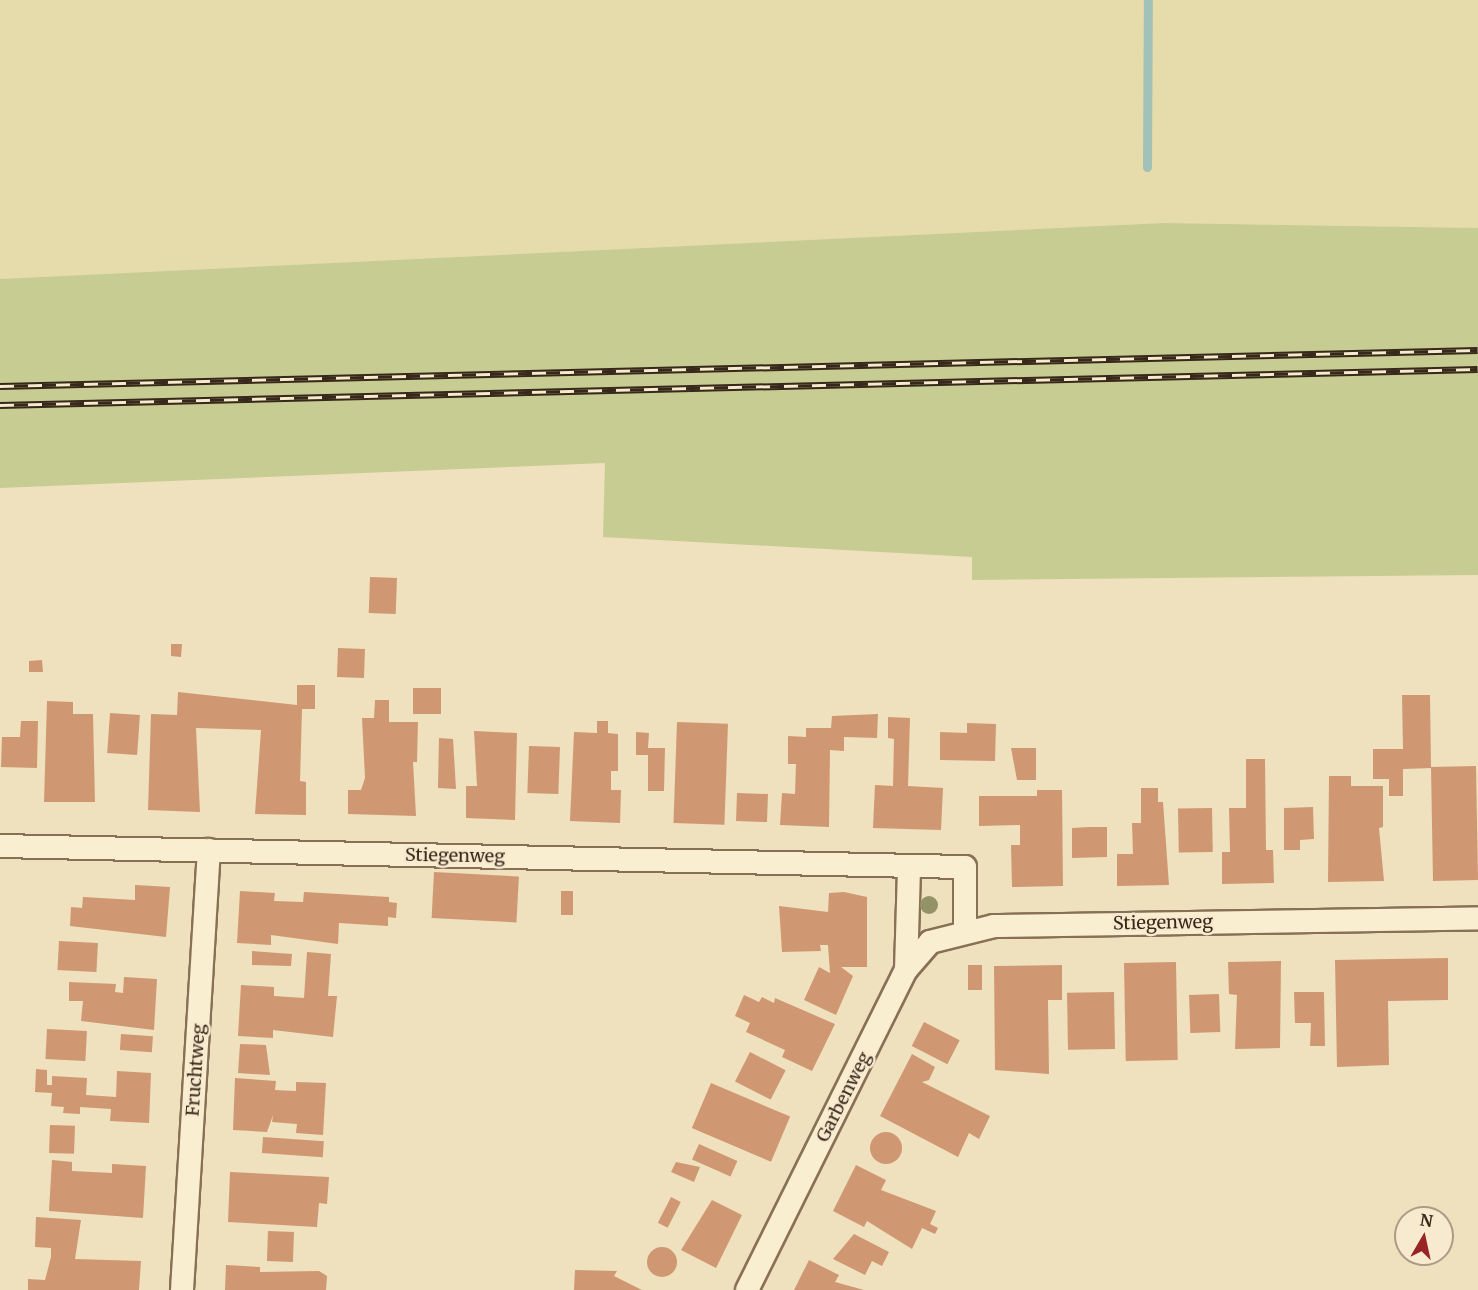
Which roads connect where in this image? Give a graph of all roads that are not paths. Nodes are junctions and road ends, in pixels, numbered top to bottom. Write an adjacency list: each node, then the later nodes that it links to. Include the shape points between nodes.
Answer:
1 (0, 846): 2 (street, Stiegenweg)
2 (209, 850): 3 (street, Stiegenweg); 7 (street, Fruchtweg)
3 (909, 866): 5 (street, Stiegenweg, via 965,867); 6 (street)
4 (1478, 918): 5 (street, Stiegenweg)
5 (965, 929): 6 (street, Garbenweg, via 930,942)
6 (906, 970): 8 (street, Garbenweg)
7 (182, 1290)
8 (747, 1290)

